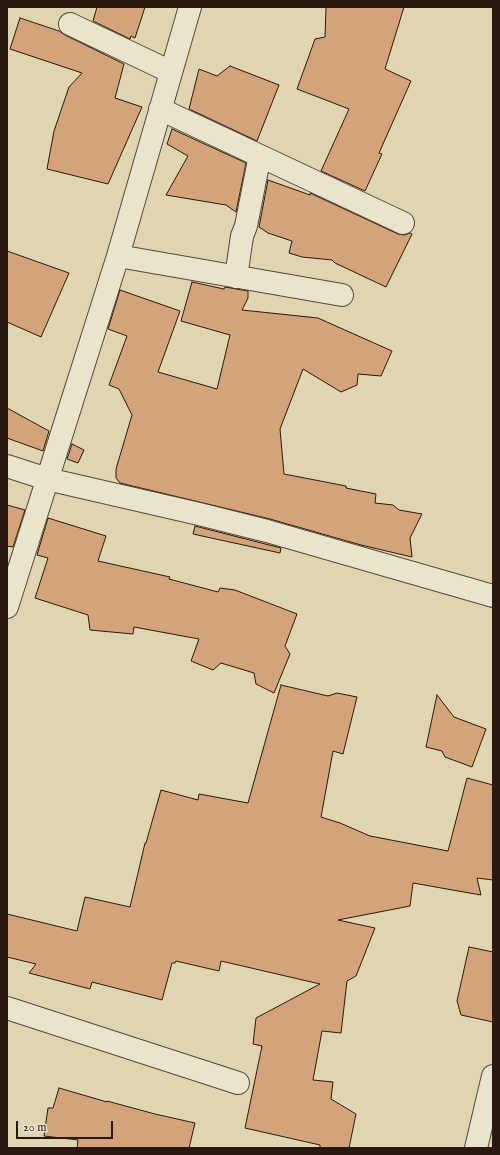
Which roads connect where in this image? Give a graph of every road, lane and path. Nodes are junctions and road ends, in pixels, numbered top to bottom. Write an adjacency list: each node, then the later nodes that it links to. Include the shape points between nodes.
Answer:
1 (190, 7): 3 (street)
2 (70, 24): 3 (street)
3 (171, 72): 4 (street)
4 (160, 109): 5 (street); 7 (street)
5 (261, 157): 6 (street); 8 (street, via 242,236)
6 (403, 223)
7 (118, 256): 8 (street); 11 (street)
8 (236, 277): 9 (street)
9 (342, 296)
10 (7, 466): 11 (street)
11 (47, 479): 12 (street, via 267,531); 13 (street)
12 (493, 596)
13 (7, 606)
14 (7, 1008): 16 (street)
15 (493, 1076): 17 (street)
16 (238, 1083)
17 (476, 1148)

